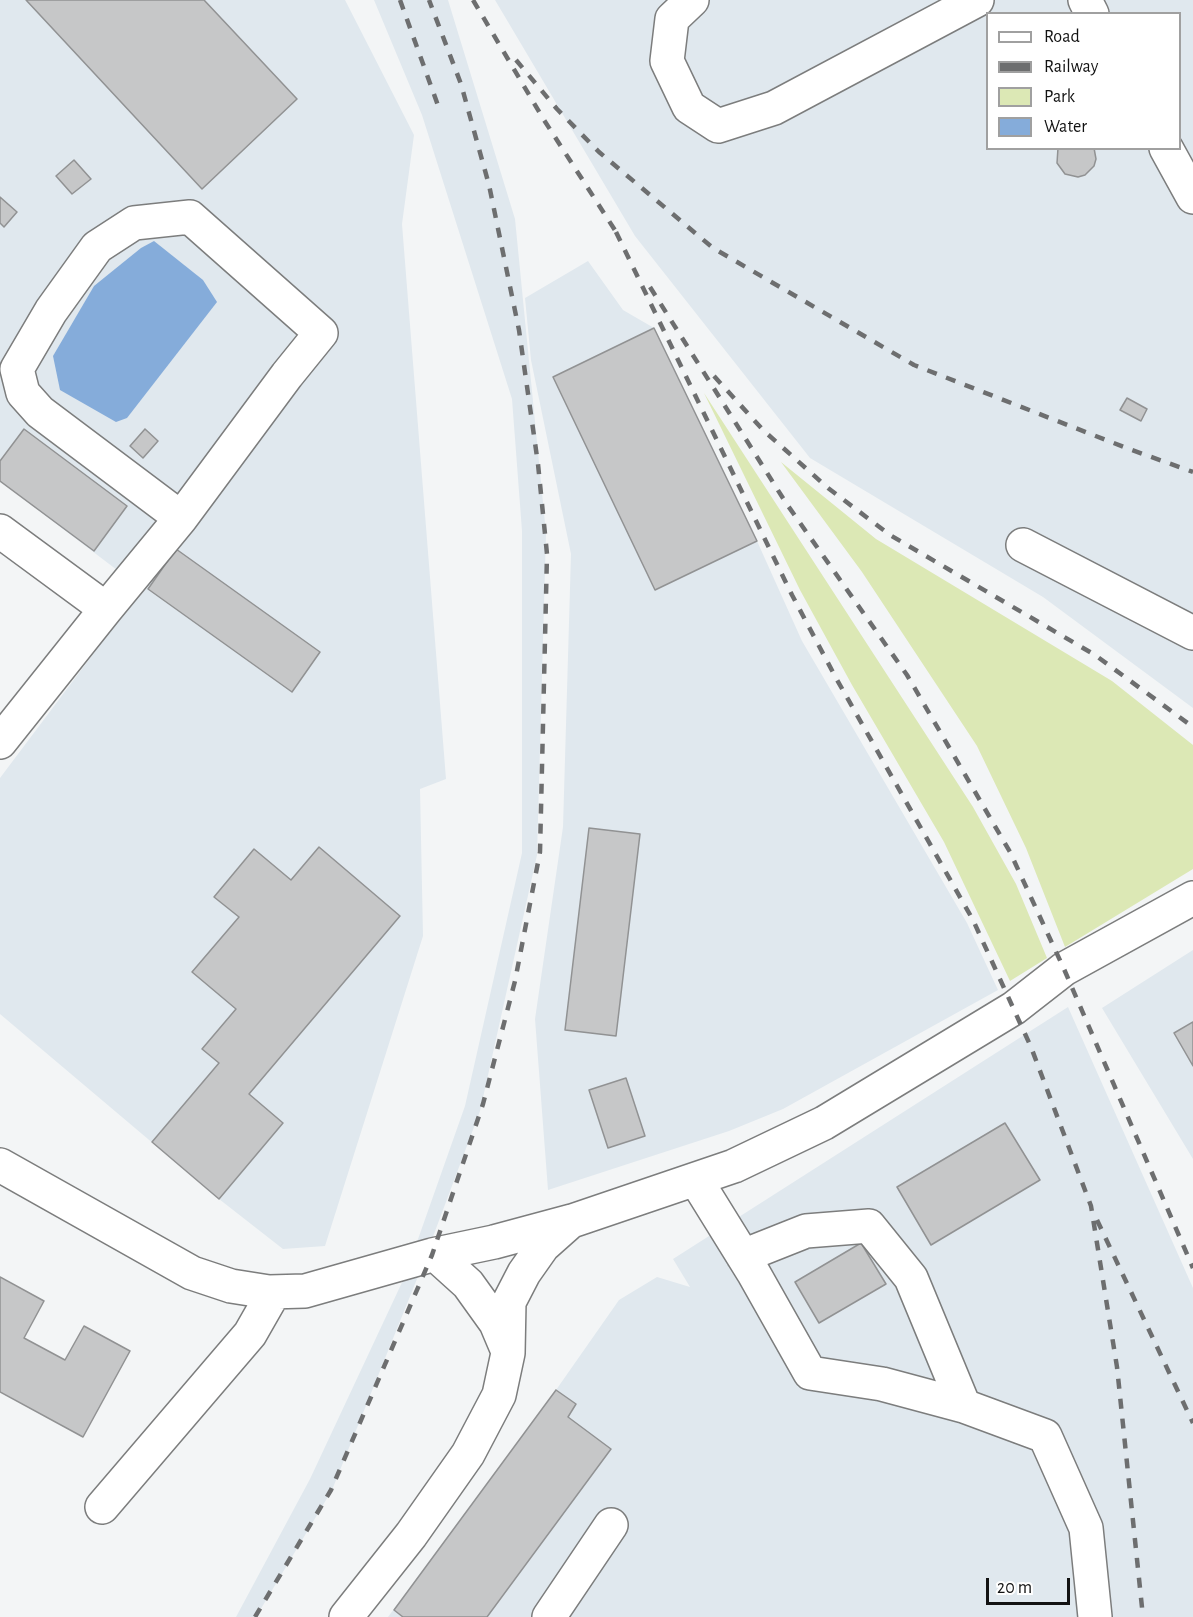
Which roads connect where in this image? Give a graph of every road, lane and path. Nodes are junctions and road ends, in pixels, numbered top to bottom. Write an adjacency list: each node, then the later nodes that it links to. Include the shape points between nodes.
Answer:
1 (692, 0): 2 (street, via 672,20 667,61 689,107 718,126 774,108)
2 (977, 0)
3 (1167, 150): 4 (street)
4 (1193, 197)
5 (181, 518): 5 (street, via 321,333 190,217 134,224 97,247 51,310 17,369 23,393 40,412); 8 (street)
6 (0, 531): 8 (street)
7 (1023, 546): 9 (street)
8 (106, 609): 10 (street)
9 (1193, 633)
10 (0, 742)
11 (1193, 898): 13 (street, via 1064,969 1014,1008 824,1123)
12 (0, 1165): 17 (street, via 192,1273 231,1286)
13 (696, 1180): 14 (street); 16 (street)
14 (573, 1221): 15 (street); 18 (street, via 543,1246 509,1302)
15 (437, 1256): 17 (street, via 305,1291); 18 (street, via 468,1284 496,1323)
16 (743, 1256): 19 (street, via 810,1373 882,1384); 19 (street, via 806,1231 869,1226 911,1278)
17 (274, 1292): 20 (street, via 250,1334)
18 (508, 1353): 22 (street, via 499,1395 468,1454)
19 (964, 1406): 24 (street, via 1045,1436 1086,1528)
20 (102, 1507)
21 (611, 1525): 23 (street)
22 (346, 1617)
23 (549, 1617)
24 (1095, 1617)

